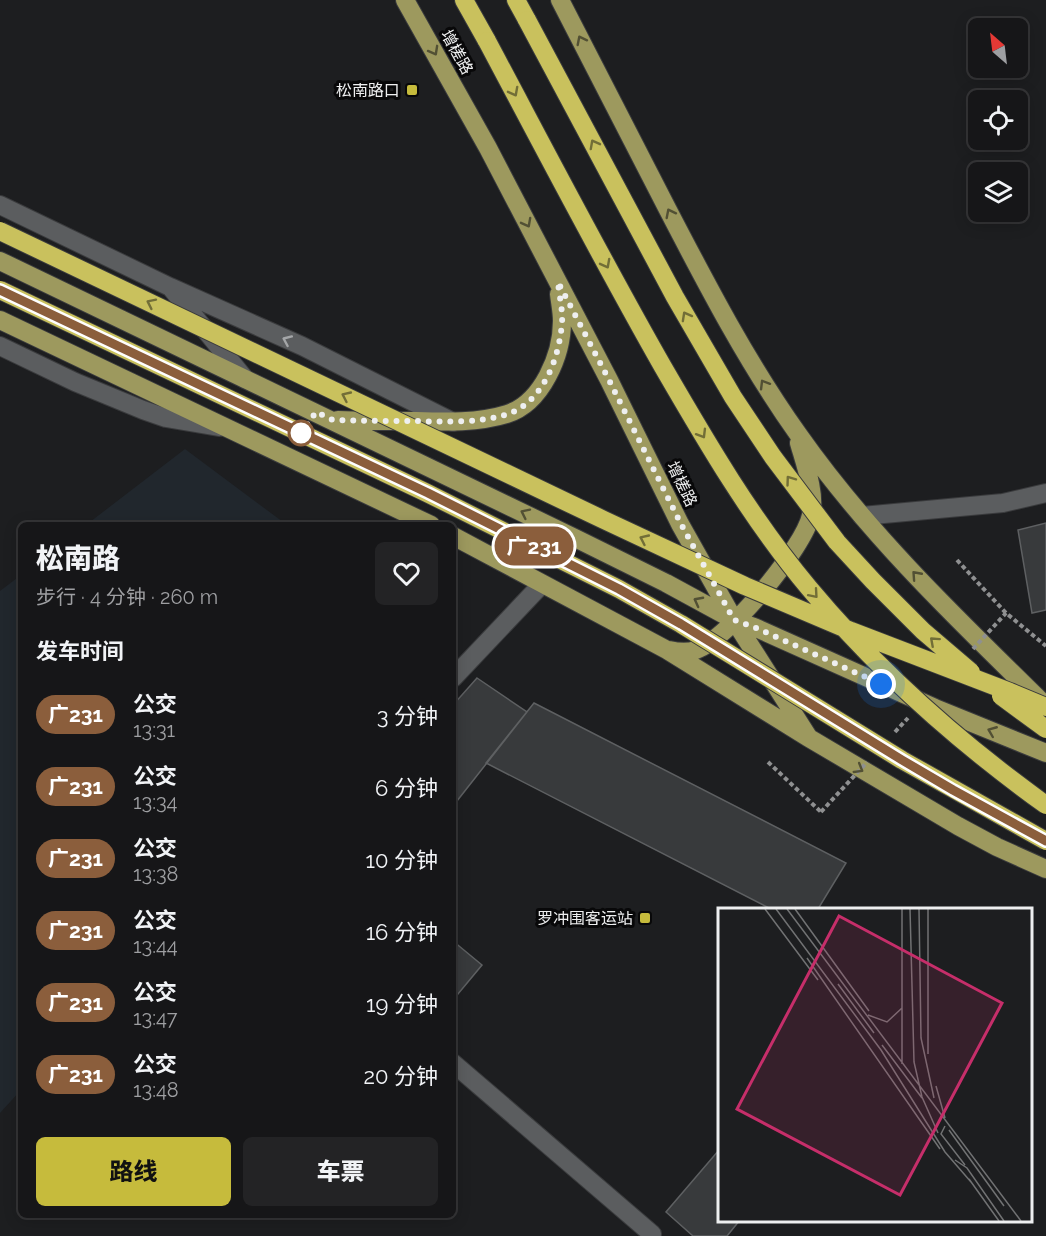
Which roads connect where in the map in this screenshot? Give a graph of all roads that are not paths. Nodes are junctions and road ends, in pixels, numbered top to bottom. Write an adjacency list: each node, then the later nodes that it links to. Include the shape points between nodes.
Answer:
1 (405, 0): 8 (main road, 增槎路, one-way to 8)
2 (464, 0): 30 (highway, 增槎路, one-way to 30, bridge, via 648,341 766,533 808,587 899,686 985,760)
3 (516, 0): 27 (highway, one-way to 3, bridge, via 923,631 837,542 773,457 704,347)
4 (560, 0): 17 (main road, one-way to 4, via 697,265)
5 (0, 205): 9 (street)
6 (0, 231): 26 (highway, one-way to 6, bridge, via 851,632 745,586)
7 (0, 261): 13 (main road)
8 (558, 282): 15 (main road, via 562,321 547,379 535,395 508,414); 23 (main road, 增槎路)
9 (171, 287): 13 (street); 15 (street, one-way to 9, via 302,346)
10 (0, 290): 31 (highway, bridge, via 418,488 608,584 681,624 963,796)
11 (0, 320): 16 (main road)
12 (0, 346): 16 (street, via 143,410)
13 (245, 379): 14 (main road)
14 (333, 420): 15 (main road); 23 (main road, one-way to 14)
15 (453, 422)
16 (230, 429): 20 (main road)
17 (797, 433): 19 (main road); 23 (main road, via 808,477 811,516 783,566)
18 (1046, 493): 19 (street, via 1002,503)
19 (862, 516): 26 (main road, one-way to 19, via 955,617)
20 (425, 522)
21 (456, 538): 22 (main road)
22 (542, 584): 24 (main road); 25 (street)
23 (734, 620): 24 (main road, via 695,650); 28 (main road, 增槎路); 29 (main road, one-way to 23)
24 (666, 650): 28 (main road)
25 (456, 675)
26 (1046, 707)
27 (1046, 729)
28 (809, 738): 32 (main road, 增槎路, one-way to 32, via 958,826)
29 (1046, 753)
30 (1046, 805)
31 (1046, 841)
32 (1046, 869)
33 (456, 1066): 34 (street)
34 (652, 1234)

